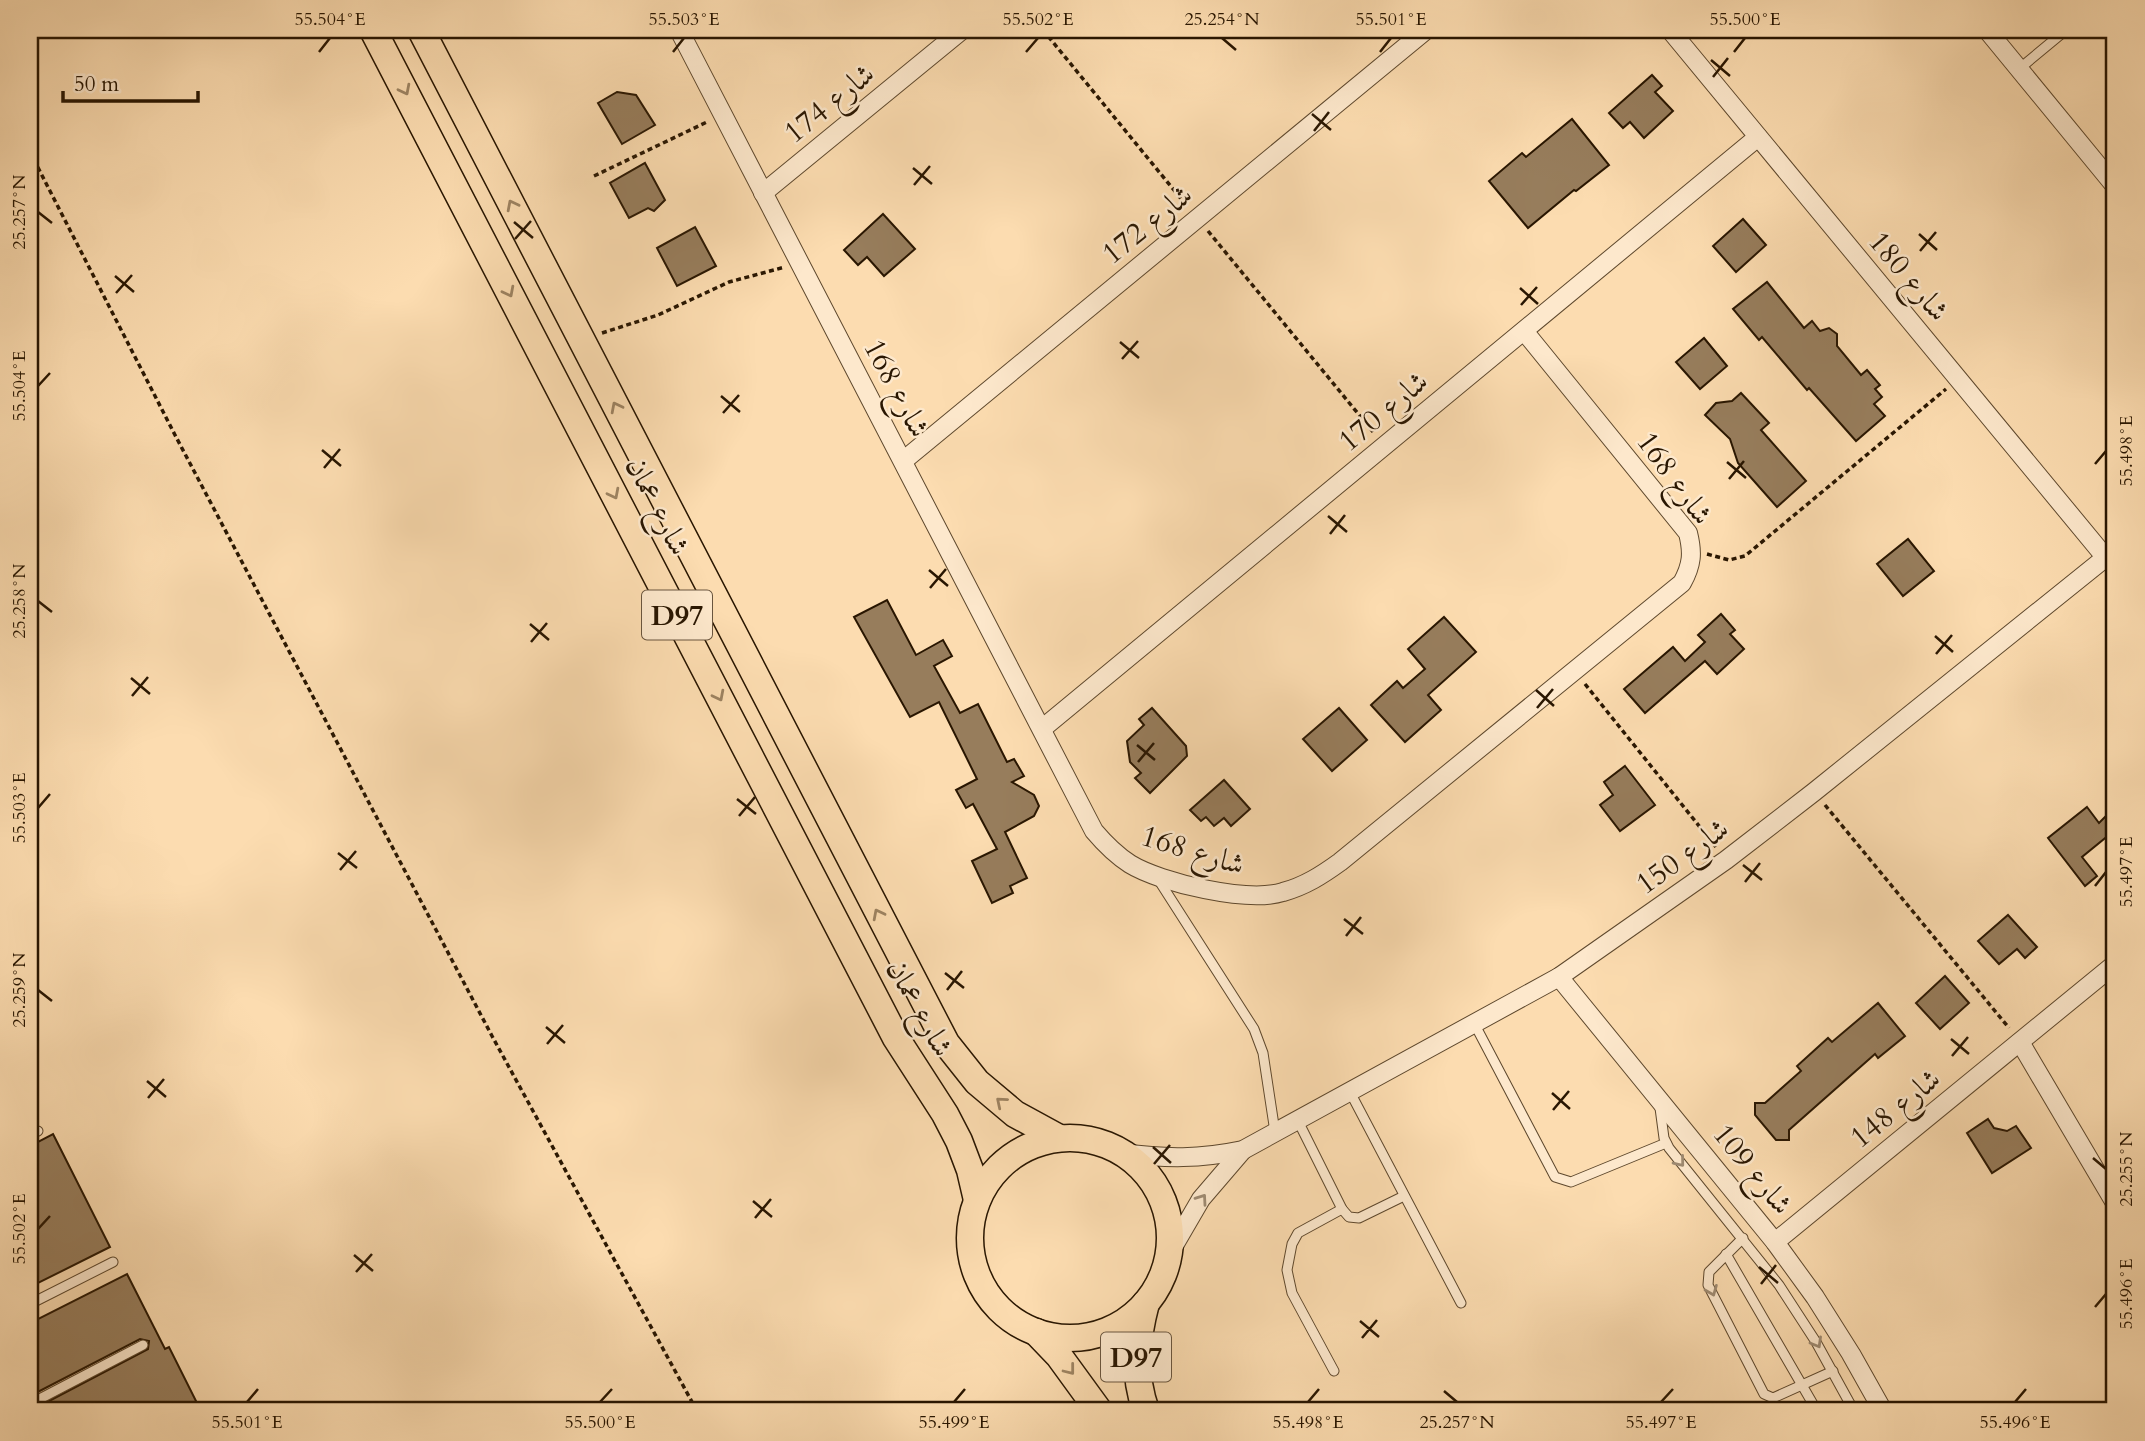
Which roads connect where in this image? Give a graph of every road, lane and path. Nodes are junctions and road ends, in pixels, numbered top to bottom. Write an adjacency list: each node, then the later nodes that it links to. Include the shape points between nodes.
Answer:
1 (373, 30): 44 (main road, شارع عمان / D97, one-way to 44, via 896,1038 950,1123 970,1170)
2 (421, 30): 20 (main road, شارع عمان / D97, one-way to 2)
3 (679, 30): 11 (street, شارع 168)
4 (962, 30): 16 (street, شارع 174)
5 (1043, 30): 17 (path)
6 (1426, 30): 17 (street, شارع 172)
7 (1670, 30): 12 (street, شارع 180)
8 (1987, 30): 10 (street)
9 (2066, 30): 10 (lane)
10 (2019, 69): 15 (street)
11 (723, 114): 14 (path); 16 (street, شارع 168)
12 (1758, 137): 19 (street, شارع 170); 21 (street, شارع 180)
13 (30, 152): 61 (path, via 492,1036)
14 (594, 176)
15 (2115, 186)
16 (763, 192): 18 (street, شارع 168)
17 (1198, 219): 22 (path); 23 (street, شارع 172)
18 (800, 263): 20 (path, via 729,282 658,315); 23 (street, شارع 168)
19 (1524, 331): 22 (street, شارع 170); 24 (street, شارع 168, via 1678,519)
20 (581, 339): 39 (main road, شارع عمان / D97, one-way to 20, via 1015,1114 977,1082 946,1044)
21 (1958, 379): 24 (path, via 1745,556 1729,560); 25 (street, شارع 180)
22 (1385, 446): 27 (street, شارع 170)
23 (903, 461): 27 (street, شارع 168)
24 (1692, 550): 26 (street, شارع 168, via 1682,583)
25 (2110, 554): 28 (street, شارع 150)
26 (1575, 671): 29 (path); 30 (street, شارع 168, via 1312,881 1281,893 1247,897)
27 (1043, 728): 30 (street, شارع 168, via 1094,831 1132,865)
28 (1814, 792): 29 (street, شارع 150); 34 (path)
29 (1726, 860): 32 (street, شارع 150)
30 (1156, 874): 38 (lane, via 1254,1029 1263,1053)
31 (2115, 964): 34 (street, شارع 148)
32 (1559, 976): 33 (street, شارع 150); 36 (street, شارع 109)
33 (1475, 1023): 35 (street, شارع 150); 40 (lane, via 1555,1177 1572,1182)
34 (2020, 1042): 45 (street); 48 (street, شارع 148)
35 (1350, 1092): 37 (street, شارع 150); 43 (lane)
36 (1659, 1099): 40 (lane); 48 (street, شارع 109)
37 (1298, 1121): 38 (street, شارع 150); 46 (lane)
38 (1276, 1133): 41 (street, شارع 150)
39 (1059, 1138): 42 (main road, via 1092,1140); 44 (main road, via 1033,1144 1009,1158)
40 (1666, 1143): 47 (lane, one-way to 47)
41 (1243, 1150): 42 (street, شارع 150, via 1183,1159); 49 (street, شارع 150, one-way to 41, via 1201,1199)
42 (1123, 1153): 49 (main road, via 1145,1172 1161,1197 1169,1225)
43 (1404, 1196): 46 (lane, via 1359,1218 1349,1217); 53 (lane)
44 (976, 1200): 55 (main road, via 970,1253 978,1279 1002,1311)
45 (2115, 1203)
46 (1342, 1209): 57 (lane, via 1298,1233 1287,1270 1292,1293)
47 (1743, 1238): 50 (lane); 58 (lane, one-way to 58, via 1798,1313)
48 (1775, 1242): 66 (street, شارع 109, via 1822,1308)
49 (1169, 1254): 52 (main road, via 1161,1280)
50 (1726, 1254): 59 (lane); 59 (lane, one-way to 59, via 1709,1272 1708,1285 1764,1394 1773,1398)
51 (113, 1262): 54 (lane)
52 (1146, 1303): 55 (main road, via 1124,1323 1096,1335 1066,1338); 63 (main road, D97, via 1136,1364)
53 (1461, 1303)
54 (30, 1304)
55 (1036, 1332): 62 (main road, D97, one-way to 62)
56 (143, 1345): 60 (lane)
57 (1334, 1371)
58 (1833, 1371): 59 (lane); 65 (lane)
59 (1803, 1385): 64 (lane)
60 (30, 1404)
61 (697, 1411)
62 (1099, 1411)
63 (1146, 1411)
64 (1817, 1411)
65 (1854, 1411)
66 (1883, 1411)

